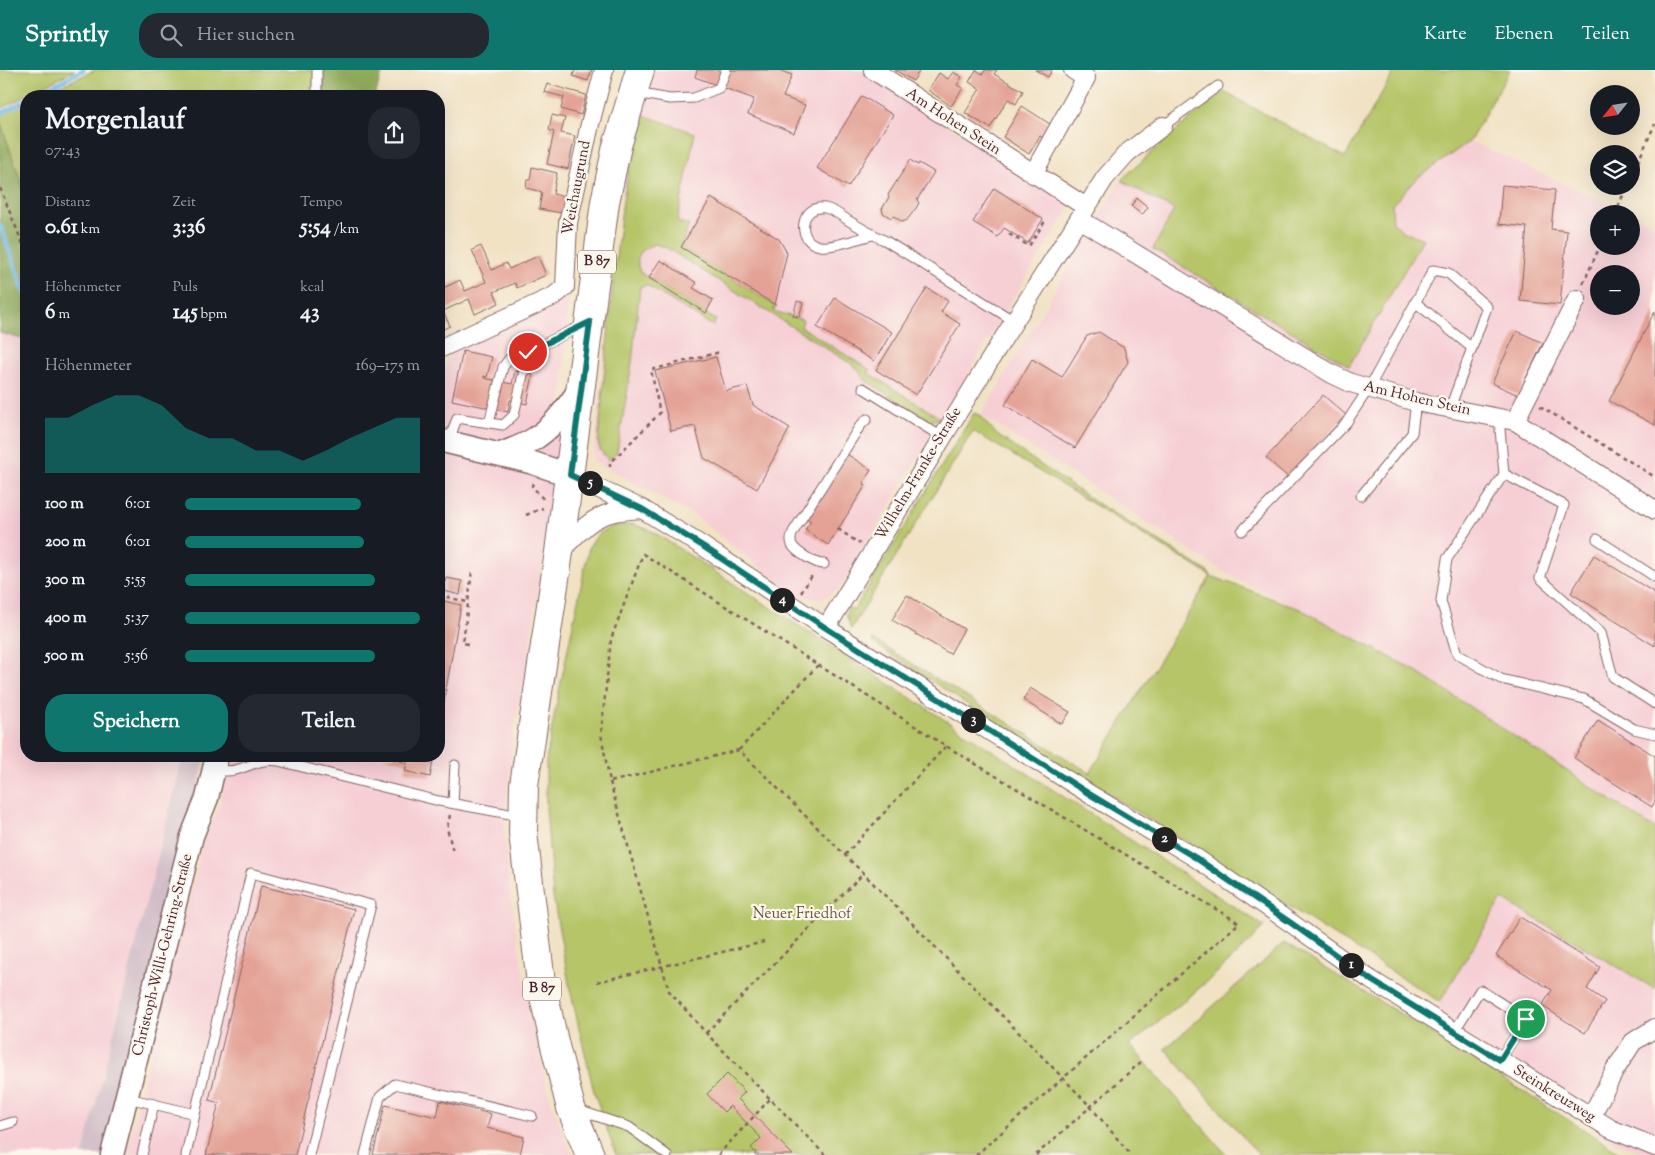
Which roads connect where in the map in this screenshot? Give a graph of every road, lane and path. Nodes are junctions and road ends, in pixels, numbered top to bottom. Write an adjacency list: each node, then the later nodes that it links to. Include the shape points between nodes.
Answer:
1 (318, 70): 8 (lane)
2 (604, 70): 24 (street, Weichaugrund, via 568,223 565,287 554,296)
3 (726, 70): 6 (lane, via 719,88 694,98 670,98)
4 (873, 70): 12 (street, Am Hohen Stein)
5 (1073, 70): 12 (street, via 1086,78)
6 (636, 81): 23 (main road, B 87, via 617,146 606,202)
7 (1218, 86): 10 (lane)
8 (317, 90)
9 (1655, 124): 11 (path)
10 (1163, 126): 14 (street, Wilhelm-Franke-Straße, via 1116,163)
11 (1640, 157)
12 (1034, 174): 14 (street, Am Hohen Stein)
13 (0, 188): 18 (path)
14 (1082, 213): 22 (street, Wilhelm-Franke-Straße); 30 (street, Am Hohen Stein, via 1332,374)
15 (1045, 221): 16 (path, via 1029,246)
16 (1010, 234)
17 (873, 235): 17 (lane, via 823,208 814,209 803,222 807,239 818,246); 22 (lane)
18 (20, 237)
19 (1596, 255): 20 (path)
20 (1577, 299): 31 (street)
21 (1415, 302): 25 (lane); 25 (lane, via 1433,270 1448,273 1487,307); 30 (lane)
22 (1014, 321): 37 (street, Wilhelm-Franke-Straße)
23 (590, 322): 26 (lane); 28 (main road, B 87)
24 (445, 346)
25 (1472, 348): 33 (lane)
26 (528, 352): 36 (lane, via 509,359 503,367); 36 (lane, via 514,415 503,425)
27 (720, 352): 41 (path, via 651,370 660,413 610,463)
28 (582, 387): 40 (street, via 564,411 541,433 522,446); 43 (main road, B 87)
29 (863, 388): 37 (lane)
30 (1369, 388): 32 (street, Am Hohen Stein); 51 (lane, via 1346,423)
31 (1526, 398): 35 (street); 44 (path)
32 (1416, 402): 33 (street, Am Hohen Stein); 45 (lane, via 1412,433)
33 (1450, 408): 35 (street, Am Hohen Stein)
34 (867, 419): 55 (lane, via 792,532 794,547)
35 (1507, 419): 42 (lane); 48 (street, Am Hohen Stein)
36 (489, 423): 38 (lane, via 457,418)
37 (942, 437): 54 (street, Wilhelm-Franke-Straße)
38 (445, 439)
39 (445, 441): 40 (street)
40 (501, 454): 43 (street)
41 (610, 467)
42 (1504, 474): 64 (lane, via 1564,505 1540,578 1601,634 1613,677); 65 (lane, via 1447,559 1441,601 1457,654 1501,678 1584,699 1634,729)
43 (570, 475): 47 (street, Steinkreuzweg); 53 (main road, B 87)
44 (1655, 477)
45 (1361, 496)
46 (544, 508): 49 (path)
47 (642, 509): 53 (street, via 602,516); 60 (street, Steinkreuzweg)
48 (1655, 510)
49 (526, 515)
50 (838, 529): 54 (path)
51 (1242, 531)
52 (1597, 539): 57 (lane)
53 (560, 552): 74 (main road, B 87, via 524,785)
54 (872, 552): 61 (street, Wilhelm-Franke-Straße)
55 (821, 564): 60 (path)
56 (472, 571): 59 (path)
57 (1655, 577)
58 (445, 596): 59 (path)
59 (467, 602): 62 (path, via 463,643)
60 (792, 606): 61 (street, Steinkreuzweg)
61 (826, 628): 83 (street, Steinkreuzweg, via 1196,858 1371,980)
62 (468, 644)
63 (818, 665): 66 (path); 67 (path); 72 (path, via 642,554 611,638 602,734)
64 (1655, 704)
65 (1655, 734)
66 (946, 746): 77 (path); 87 (path, via 1240,923)
67 (739, 750): 72 (path); 77 (path)
68 (256, 762): 70 (lane, via 226,771)
69 (282, 762): 73 (lane)
70 (215, 763): 88 (street, Christoph-Willi-Gehring-Straße, via 204,807 192,836)
71 (456, 765): 73 (lane)
72 (610, 782): 80 (path)
73 (453, 804): 74 (lane)
74 (523, 817): 92 (main road, B 87, via 541,984)
75 (447, 828): 76 (path)
76 (453, 852)
77 (845, 855): 78 (path)
78 (863, 873): 84 (path); 87 (path)
79 (764, 942): 80 (path)
80 (662, 966): 81 (path); 84 (path, via 669,990)
81 (597, 982)
82 (1655, 1028): 95 (street, via 1633,1042)
83 (1454, 1032): 86 (street, Steinkreuzweg); 86 (lane, via 1480,990 1526,1019)
84 (706, 1033): 89 (path)
85 (1143, 1060): 91 (path)
86 (1500, 1060): 95 (street, Steinkreuzweg)
87 (1063, 1078): 91 (path); 108 (path)
88 (127, 1098): 90 (lane); 99 (street, Christoph-Willi-Gehring-Straße)
89 (770, 1099): 106 (path); 107 (path)
90 (154, 1104): 93 (lane); 100 (lane)
91 (1090, 1106): 109 (path); 110 (path)
92 (571, 1108): 104 (main road, B 87); 105 (lane, via 629,1127)
93 (195, 1114): 101 (lane); 102 (lane, via 251,874 371,905)
94 (532, 1116): 103 (lane, via 395,1084 380,1096)
95 (1591, 1117): 98 (street, Steinkreuzweg)
96 (13, 1122): 97 (lane)
97 (0, 1126)
98 (1655, 1147)
99 (112, 1155)
100 (142, 1155)
101 (186, 1155)
102 (309, 1155)
103 (365, 1155)
104 (590, 1155)
105 (667, 1155)
106 (718, 1155)
107 (825, 1155)
108 (976, 1155)
109 (1036, 1155)
110 (1132, 1155)

